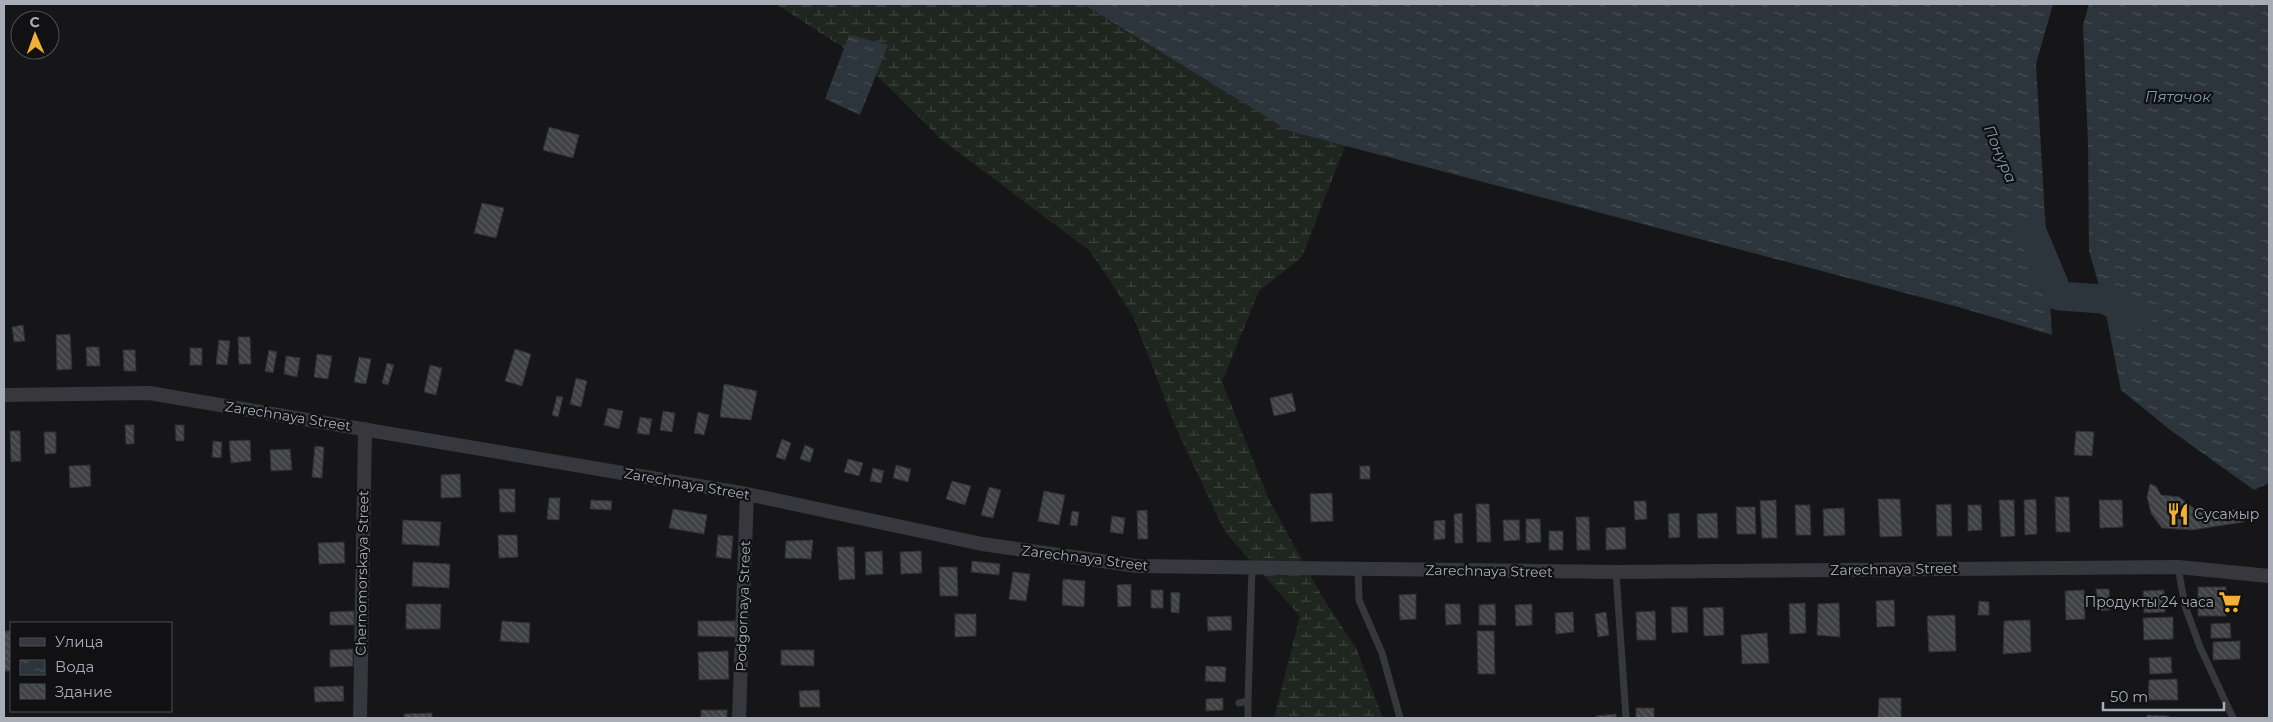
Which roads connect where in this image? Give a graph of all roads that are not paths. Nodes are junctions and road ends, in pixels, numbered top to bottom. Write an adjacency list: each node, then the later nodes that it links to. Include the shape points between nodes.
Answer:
1 (4, 395): 2 (street, Zarechnaya Street, via 149,393)
2 (365, 429): 3 (street, Zarechnaya Street); 11 (street, Chernomorskaya Street)
3 (747, 494): 4 (street, Zarechnaya Street, via 982,544 1098,561 1137,566); 12 (street, Podgornaya Street)
4 (1252, 567): 6 (street, Zarechnaya Street); 9 (lane)
5 (2178, 567): 7 (street, Zarechnaya Street); 8 (street, Zarechnaya Street); 16 (lane, via 2185,606)
6 (1358, 568): 7 (street, Zarechnaya Street); 14 (lane, via 1359,600 1382,653)
7 (1616, 572): 15 (lane)
8 (2269, 576)
9 (1248, 701): 10 (lane); 13 (lane)
10 (1239, 703)
11 (360, 718)
12 (739, 718)
13 (1248, 718)
14 (1400, 718)
15 (1626, 718)
16 (2233, 718)

